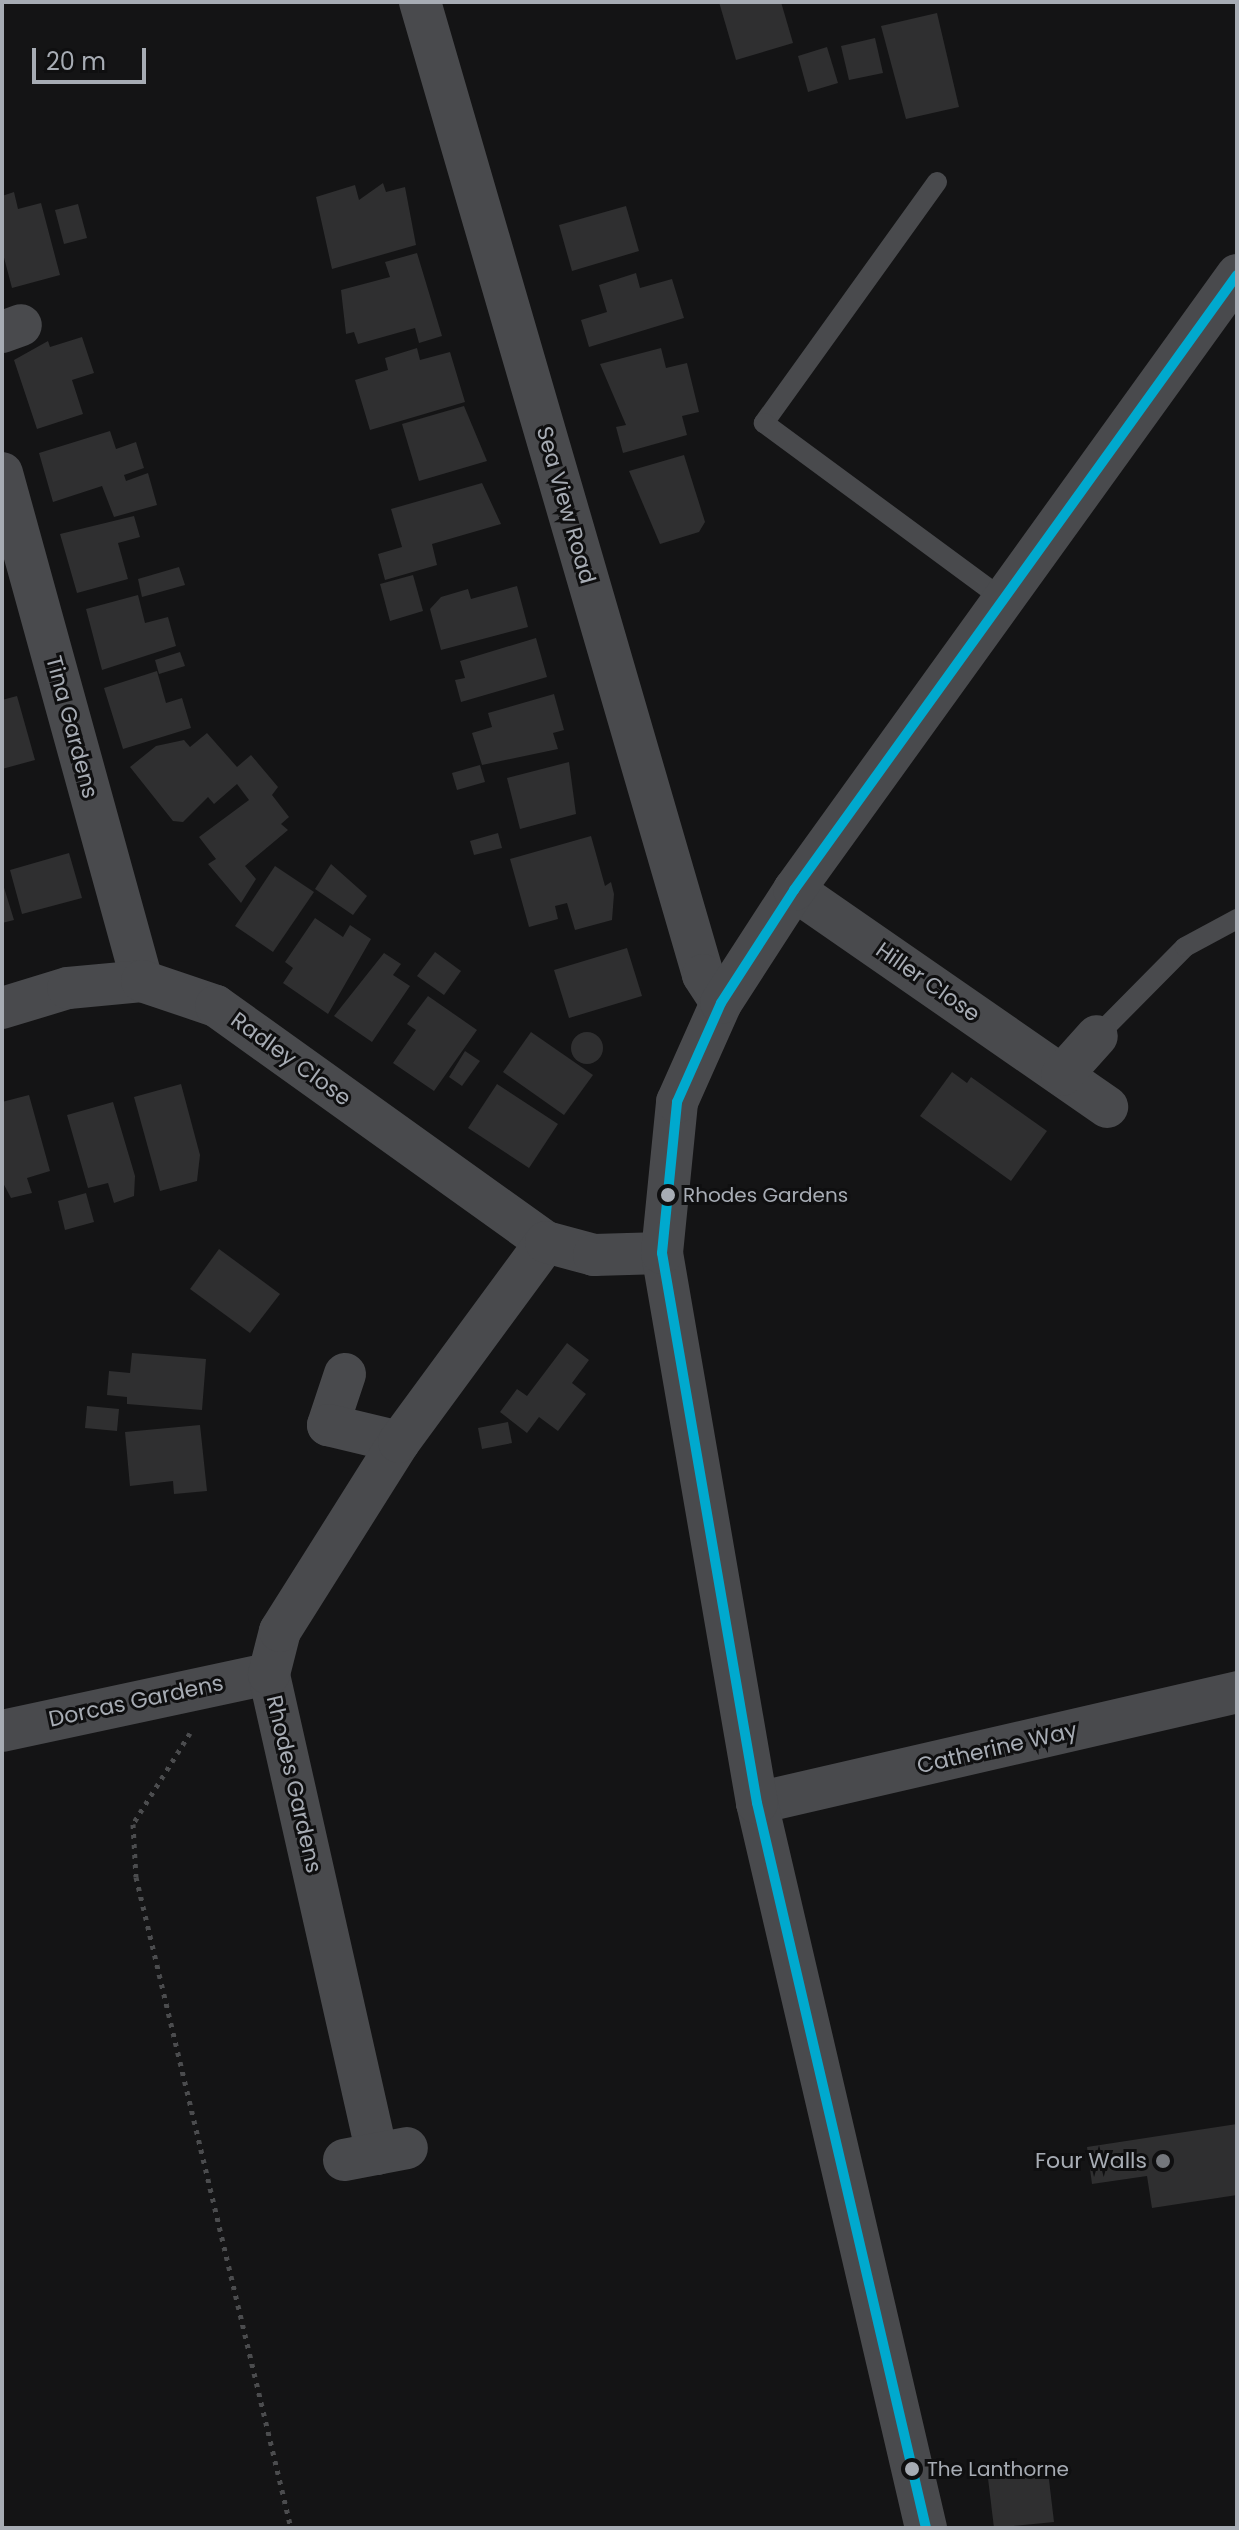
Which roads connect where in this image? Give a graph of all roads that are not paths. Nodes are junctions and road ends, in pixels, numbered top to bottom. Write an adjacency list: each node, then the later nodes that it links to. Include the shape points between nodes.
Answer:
1 (420, 2): 9 (street, Sea View Road, via 703,975)
2 (937, 182): 5 (lane, via 764,423)
3 (1237, 275): 5 (street)
4 (2, 473): 8 (street, Tina Gardens)
5 (1004, 600): 6 (street)
6 (794, 890): 9 (street); 12 (street, Hiller Close)
7 (1237, 919): 11 (lane, via 1185,947)
8 (142, 981): 10 (street, Radley Close, via 68,988); 14 (street, Radley Close, via 216,1006)
9 (721, 1003): 15 (street, via 677,1102)
10 (2, 1008)
11 (1097, 1036): 12 (street)
12 (1062, 1075): 13 (street, Hiller Close)
13 (1107, 1107)
14 (546, 1242): 15 (street, via 594,1255); 17 (street, Rhodes Gardens)
15 (662, 1253): 21 (street)
16 (345, 1374): 17 (street, via 328,1425)
17 (399, 1442): 18 (street, Rhodes Gardens, via 280,1631)
18 (269, 1674): 20 (street, Dorcas Gardens); 22 (street, Rhodes Gardens)
19 (1237, 1692): 21 (street, Catherine Way)
20 (2, 1731)
21 (757, 1803): 23 (street)
22 (376, 2154)
23 (926, 2528)

